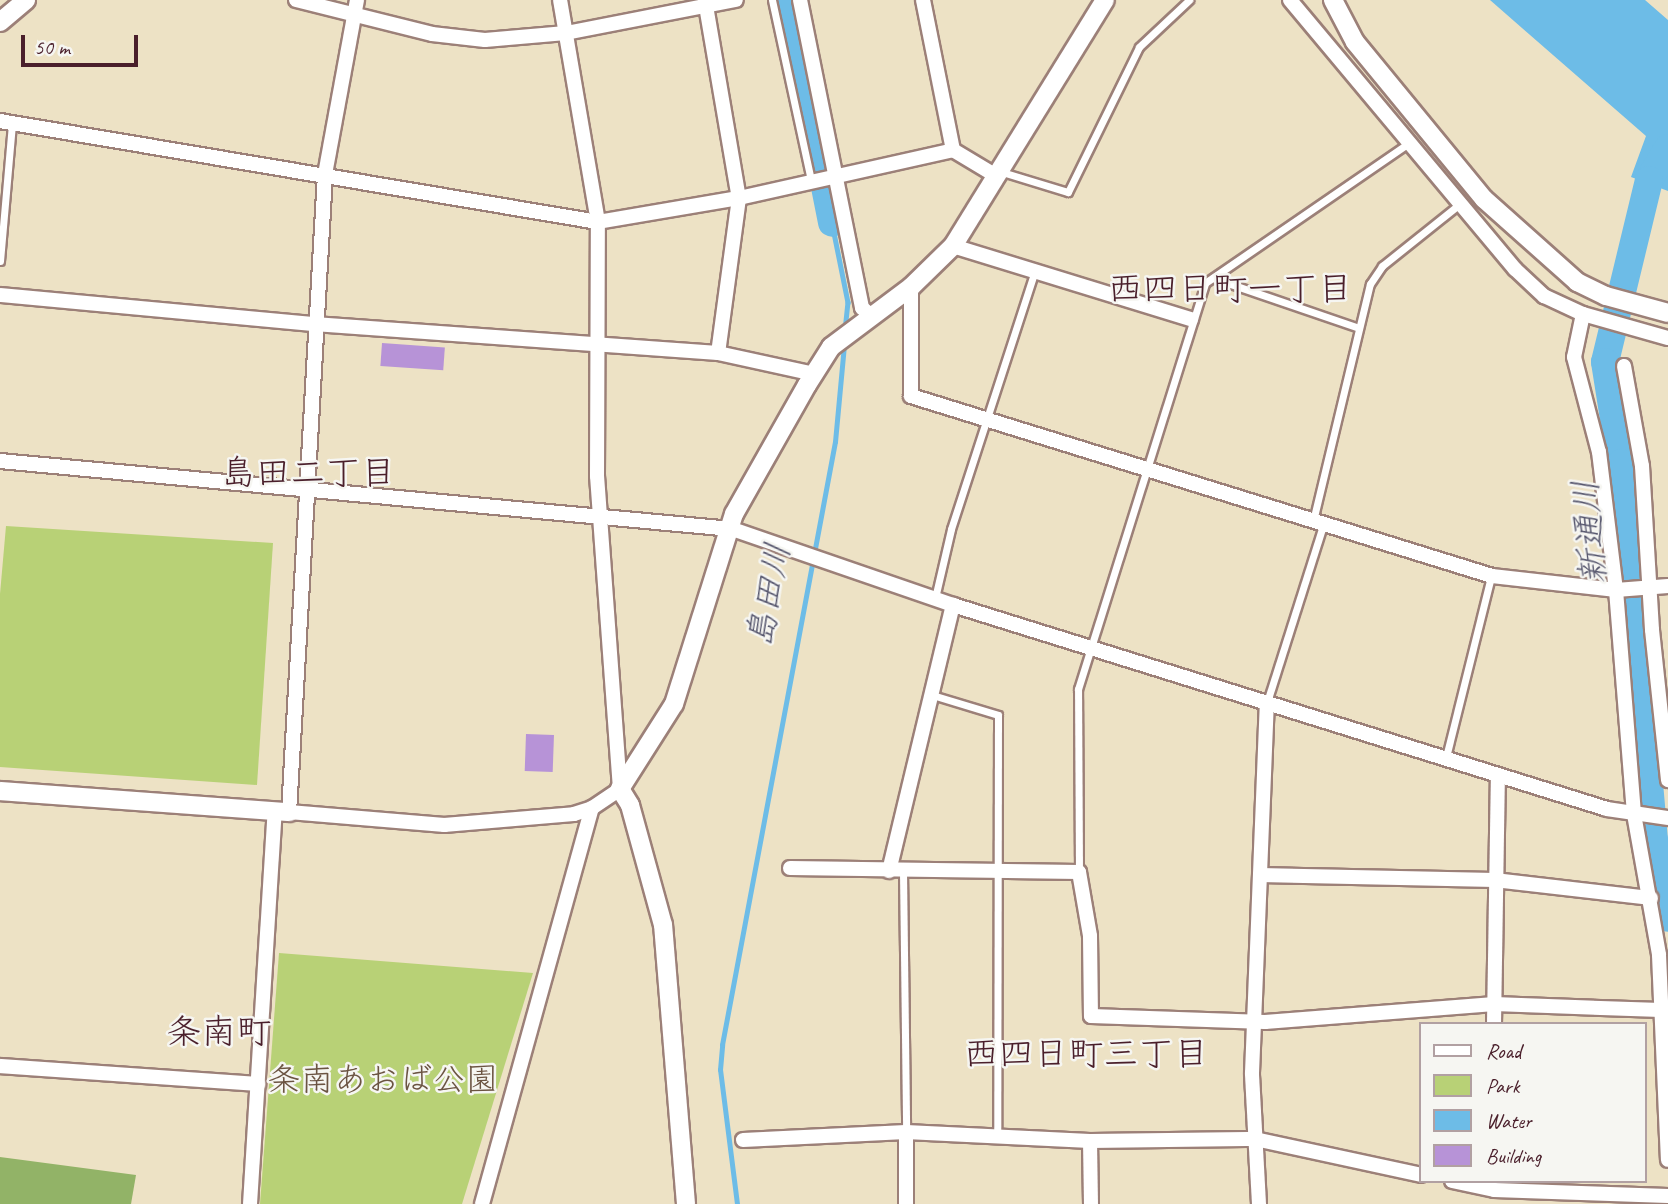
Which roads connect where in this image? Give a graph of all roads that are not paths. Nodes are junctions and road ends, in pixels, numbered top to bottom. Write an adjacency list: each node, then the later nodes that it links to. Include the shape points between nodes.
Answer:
1 (26, 0): 14 (street)
2 (296, 0): 13 (street)
3 (561, 0): 15 (street)
4 (736, 0): 12 (street)
5 (772, 0): 22 (lane)
6 (800, 0): 21 (street)
7 (923, 0): 18 (street)
8 (1105, 0): 19 (street)
9 (1189, 0): 19 (lane, via 1139,47 1068,192)
10 (1290, 0): 17 (street)
11 (1333, 0): 32 (street, via 1355,42 1484,199 1577,282 1606,296)
12 (706, 3): 15 (street); 23 (street)
13 (355, 7): 15 (street, via 432,34 485,40); 20 (street)
14 (0, 22)
15 (566, 33): 25 (street)
16 (6, 122): 20 (street); 27 (lane)
17 (1409, 143): 24 (street); 29 (lane)
18 (953, 150): 19 (street); 21 (street)
19 (1000, 174): 26 (street)
20 (325, 175): 25 (street); 36 (street)
21 (835, 175): 22 (street); 34 (street, via 862,308)
22 (810, 181): 23 (street)
23 (739, 198): 25 (street); 40 (street)
24 (1461, 203): 33 (street, via 1515,270 1544,296); 37 (lane, via 1382,266 1370,284)
25 (598, 222): 39 (street)
26 (953, 246): 28 (street); 30 (street)
27 (0, 261)
28 (1035, 271): 35 (street); 43 (lane)
29 (1213, 278): 35 (lane, via 1205,283); 37 (lane)
30 (911, 287): 34 (street); 43 (street, via 911,396)
31 (0, 295): 36 (street)
32 (1668, 313)
33 (1583, 314): 38 (street); 53 (street, via 1574,357 1599,452)
34 (872, 316): 42 (street, via 831,347)
35 (1191, 319): 45 (lane)
36 (314, 324): 39 (street); 46 (street)
37 (1359, 328): 48 (lane)
38 (1668, 338)
39 (596, 346): 40 (street); 47 (street)
40 (718, 353): 42 (street)
41 (1624, 366): 52 (street, via 1642,466)
42 (814, 374): 49 (street, via 734,514)
43 (989, 423): 45 (street); 54 (lane, via 951,529)
44 (0, 461): 46 (street)
45 (1147, 472): 48 (street); 56 (lane)
46 (308, 489): 47 (street); 66 (street)
47 (599, 517): 49 (street); 63 (street)
48 (1318, 523): 50 (street); 59 (lane)
49 (732, 529): 54 (street); 63 (street, via 674,704)
50 (1492, 576): 53 (street); 60 (lane)
51 (1668, 586): 52 (street)
52 (1646, 589): 53 (street); 57 (street)
53 (1620, 590): 67 (street)
54 (934, 599): 55 (street)
55 (953, 605): 56 (street); 58 (street)
56 (1093, 649): 59 (street); 72 (lane, via 1078,689)
57 (1663, 693): 62 (street)
58 (928, 694): 70 (street); 71 (lane, via 998,715)
59 (1267, 703): 60 (street); 73 (street)
60 (1446, 757): 61 (street)
61 (1498, 775): 67 (street); 74 (street)
62 (1668, 780)
63 (620, 789): 65 (street); 95 (street, via 630,805 663,925)
64 (0, 791): 66 (street)
65 (592, 808): 66 (street, via 574,814 444,825); 94 (street)
66 (282, 812): 82 (street)
67 (1634, 814): 68 (street); 75 (street)
68 (1668, 818)
69 (790, 868): 70 (street)
70 (896, 871): 71 (street); 83 (lane)
71 (995, 871): 72 (street); 84 (lane)
72 (1079, 872): 79 (street, via 1090,936 1091,1016)
73 (1260, 875): 74 (street); 79 (street)
74 (1495, 880): 75 (street); 77 (street)
75 (1651, 898): 76 (street)
76 (1663, 954): 78 (street)
77 (1494, 1004): 78 (street); 79 (street); 80 (street)
78 (1661, 1010): 88 (street)
79 (1253, 1021): 85 (street)
80 (1494, 1022)
81 (0, 1066): 82 (street)
82 (258, 1084): 93 (street)
83 (906, 1132): 84 (street); 86 (street); 96 (street)
84 (997, 1136): 87 (street)
85 (1255, 1139): 87 (street); 89 (street); 98 (street)
86 (743, 1140)
87 (1090, 1140): 97 (street)
88 (1668, 1160)
89 (1420, 1175)
90 (1460, 1183): 91 (street)
91 (1494, 1192): 92 (street)
92 (1668, 1196)
93 (250, 1204)
94 (482, 1204)
95 (686, 1204)
96 (906, 1204)
97 (1091, 1204)
98 (1259, 1204)

